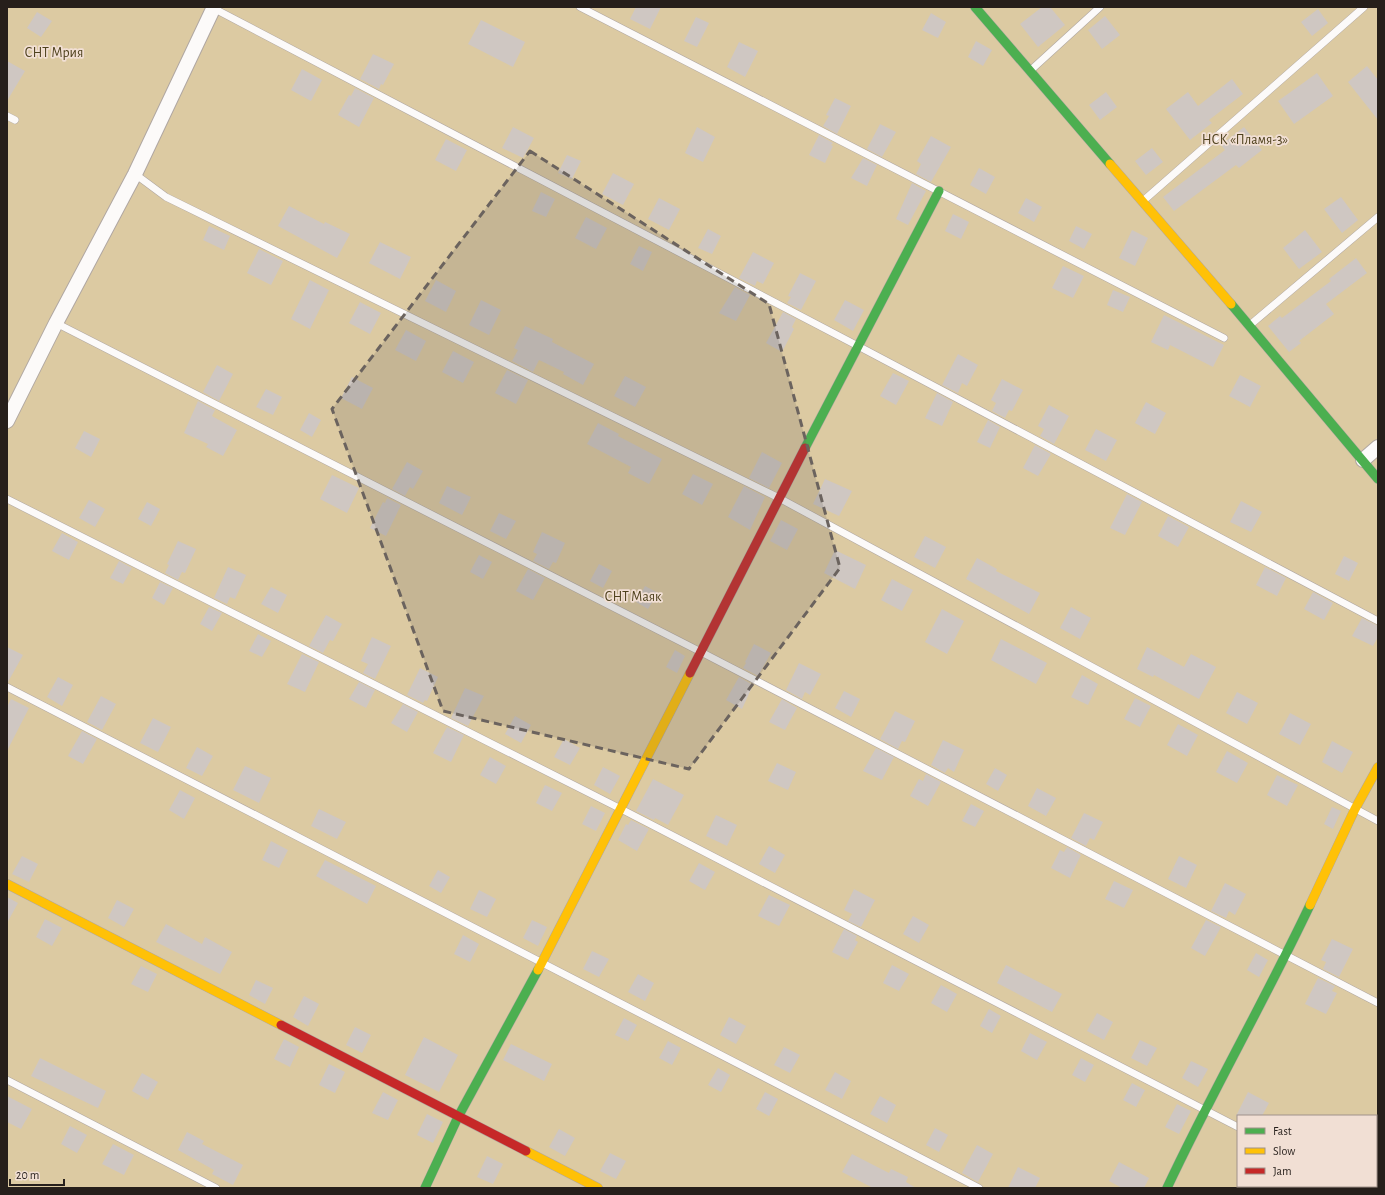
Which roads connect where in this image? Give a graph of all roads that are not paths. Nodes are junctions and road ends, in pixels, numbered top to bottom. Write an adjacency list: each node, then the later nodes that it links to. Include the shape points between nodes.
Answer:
1 (580, 7): 10 (lane)
2 (974, 7): 6 (street)
3 (1100, 7): 6 (lane)
4 (1364, 7): 11 (lane)
5 (213, 8): 9 (street); 16 (lane)
6 (1031, 70): 11 (street)
7 (7, 116): 8 (lane)
8 (15, 120)
9 (135, 174): 13 (street); 21 (lane, via 166,197)
10 (939, 192): 15 (lane); 16 (street)
11 (1143, 201): 14 (street)
12 (1378, 217): 14 (lane)
13 (56, 323): 17 (street); 24 (lane)
14 (1250, 326): 19 (street)
15 (1224, 338)
16 (858, 346): 21 (street); 23 (lane)
17 (7, 421)
18 (1378, 447): 19 (street)
19 (1363, 460): 20 (street)
20 (1378, 479)
21 (779, 498): 24 (street); 28 (lane)
22 (7, 499): 27 (lane)
23 (1378, 621)
24 (701, 652): 27 (street); 31 (lane)
25 (7, 687): 32 (lane)
26 (1378, 767): 28 (street)
27 (621, 809): 32 (street); 35 (lane)
28 (1355, 809): 29 (lane); 31 (street)
29 (1378, 821)
30 (7, 884): 36 (street)
31 (1286, 956): 33 (lane); 35 (street)
32 (542, 963): 36 (street); 41 (lane)
33 (1378, 1003)
34 (7, 1080): 38 (lane)
35 (1204, 1110): 37 (lane); 42 (street)
36 (458, 1117): 39 (street); 40 (street)
37 (1237, 1126)
38 (216, 1188)
39 (425, 1188)
40 (598, 1188)
41 (979, 1188)
42 (1167, 1188)

